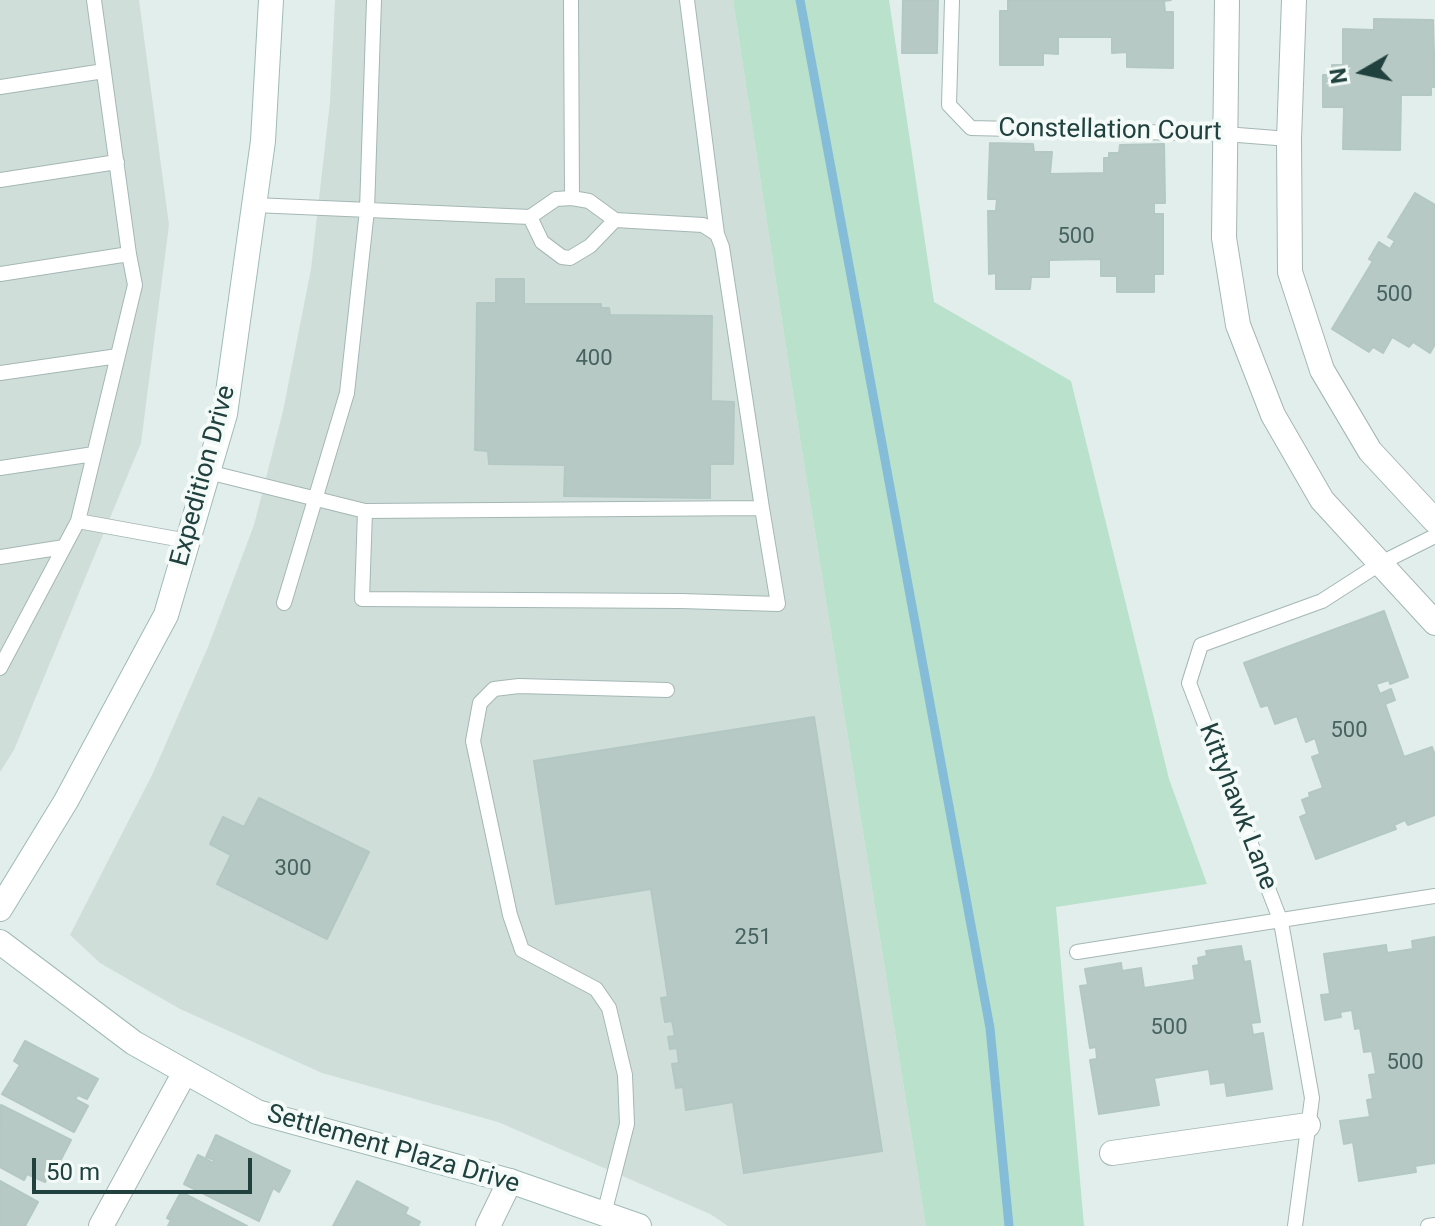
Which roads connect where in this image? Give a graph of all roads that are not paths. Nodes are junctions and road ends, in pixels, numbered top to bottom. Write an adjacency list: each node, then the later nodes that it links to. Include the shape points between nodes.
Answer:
1 (94, 0): 9 (lane)
2 (271, 0): 16 (street, Expedition Drive)
3 (374, 0): 17 (lane)
4 (571, 0): 15 (lane)
5 (687, 0): 20 (lane)
6 (952, 0): 11 (lane, Constellation Court, via 949,105 971,128)
7 (1227, 0): 11 (street)
8 (1294, 0): 12 (street)
9 (104, 71): 10 (lane); 13 (lane)
10 (0, 87)
11 (1225, 134): 12 (lane, Constellation Court); 37 (street, via 1224,238 1238,325 1273,415 1322,500)
12 (1289, 139): 32 (street, via 1290,272 1322,370 1370,451)
13 (117, 162): 14 (lane); 21 (lane)
14 (0, 180)
15 (572, 198): 18 (lane, via 556,199); 19 (lane, via 589,201)
16 (254, 205): 17 (lane); 27 (street, Expedition Drive, via 225,414)
17 (367, 210): 18 (lane); 28 (lane, via 347,393)
18 (530, 217): 19 (lane, via 542,242 570,258)
19 (615, 220): 20 (lane, via 703,225)
20 (717, 234): 29 (lane)
21 (129, 254): 22 (lane); 23 (lane, via 135,285)
22 (0, 274)
23 (118, 356): 24 (lane); 25 (lane)
24 (0, 373)
25 (94, 454): 26 (lane); 31 (lane)
26 (0, 468)
27 (208, 472): 28 (lane); 34 (street, Expedition Drive)
28 (315, 498): 30 (lane); 38 (lane)
29 (762, 508): 30 (lane); 30 (lane, via 778,604 362,599)
30 (365, 511)
31 (78, 521): 34 (lane); 35 (lane)
32 (1435, 521)
33 (1435, 536): 37 (lane, Kittyhawk Lane)
34 (188, 541): 44 (street, Expedition Drive, via 166,615 66,801)
35 (64, 547): 36 (lane); 40 (lane)
36 (0, 557)
37 (1381, 563): 39 (street); 45 (lane, Kittyhawk Lane, via 1322,601 1201,645 1189,683)
38 (284, 603)
39 (1435, 623)
40 (4, 655): 41 (lane)
41 (0, 668)
42 (667, 690): 52 (lane, via 494,689 480,703 473,741 522,950 596,989 609,1008 625,1075 627,1124)
43 (1435, 896): 45 (lane)
44 (0, 909)
45 (1281, 922): 47 (lane); 49 (lane, Kittyhawk Lane, via 1312,1098)
46 (0, 942): 48 (street, Settlement Plaza Drive, via 134,1043)
47 (1077, 952)
48 (185, 1072): 51 (street, Settlement Plaza Drive, via 257,1112); 54 (street)
49 (1308, 1125): 50 (street); 57 (lane, Kittyhawk Lane)
50 (1112, 1153)
51 (510, 1181): 52 (street, Settlement Plaza Drive); 55 (street)
52 (604, 1214): 56 (street, Settlement Plaza Drive)
53 (1435, 1225): 58 (lane)
54 (101, 1226)
55 (488, 1226)
56 (639, 1226)
57 (1295, 1226)
58 (1428, 1226)

